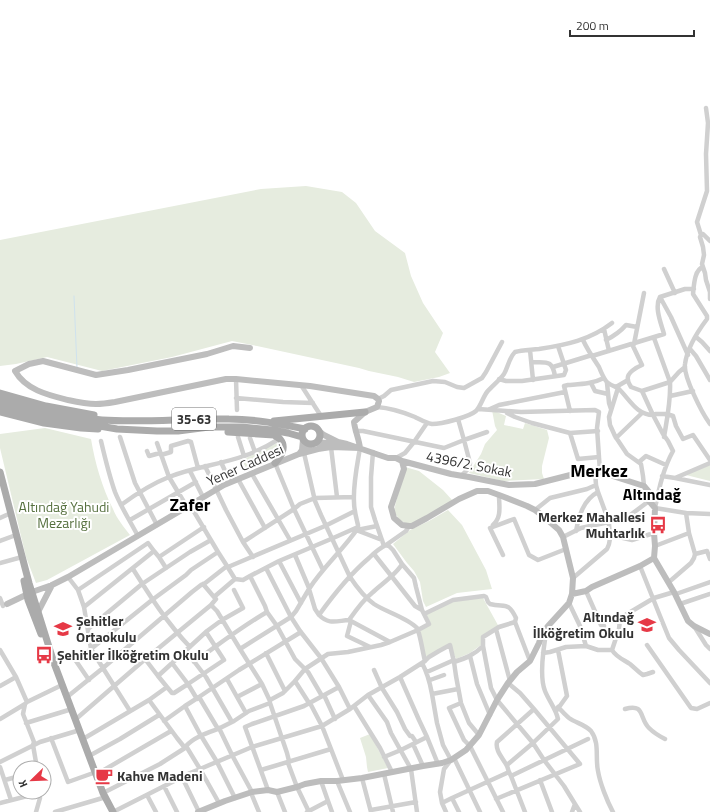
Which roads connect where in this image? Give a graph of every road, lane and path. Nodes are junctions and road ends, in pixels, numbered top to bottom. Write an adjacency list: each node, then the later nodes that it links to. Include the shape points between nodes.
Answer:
1 (706, 108): 2 (street, via 707,191 697,222)
2 (701, 235): 3 (street, via 703,234); 4 (street)
3 (710, 242)
4 (703, 267): 6 (street, via 697,272); 10 (street)
5 (664, 269): 8 (street)
6 (694, 289): 8 (street); 14 (street, via 693,294 707,316)
7 (644, 293): 12 (street)
8 (675, 293): 9 (street)
9 (660, 297): 15 (street, via 658,308 664,334); 27 (street)
10 (710, 299)
11 (612, 323): 13 (street)
12 (637, 327): 17 (street, via 626,325); 19 (street)
13 (604, 330): 16 (street); 17 (street)
14 (696, 337): 22 (street); 25 (street)
15 (654, 338): 19 (street); 39 (street)
16 (583, 340): 20 (street); 26 (street)
17 (606, 340): 24 (street)
18 (502, 342): 51 (street, via 482,378 464,388 434,381 391,390)
19 (633, 344): 24 (street); 37 (street, via 642,365 631,372)
20 (558, 346): 23 (street); 29 (street)
21 (250, 348): 34 (main road, via 233,346 207,354 96,375 43,360 15,371 27,385 48,395 94,404)
22 (690, 349): 27 (street); 38 (street)
23 (530, 350): 28 (street); 35 (street, via 515,352)
24 (609, 351): 26 (street)
25 (710, 351)
26 (592, 355): 29 (street); 33 (street)
27 (688, 356): 31 (street)
28 (532, 362): 30 (street, via 550,364); 36 (street)
29 (564, 364): 30 (street); 32 (street, via 564,375)
30 (553, 367): 32 (street)
31 (685, 367): 39 (street); 44 (street)
32 (554, 376): 36 (street)
33 (604, 378): 40 (street); 41 (street)
34 (236, 379): 42 (main road); 50 (street)
35 (499, 379): 36 (street); 55 (street, via 484,396)
36 (533, 380)
37 (628, 380): 43 (street); 45 (street, via 631,387)
38 (710, 380)
39 (670, 382): 45 (street); 49 (street)
40 (591, 383): 46 (street, via 564,386); 48 (street, via 595,392)
41 (607, 383): 43 (street); 48 (street)
42 (301, 385): 51 (main road, via 374,396); 53 (street)
43 (617, 388): 58 (street); 64 (street)
44 (693, 390): 49 (street); 75 (street)
45 (642, 391): 65 (street)
46 (565, 392): 57 (street, via 499,405); 61 (street)
47 (0, 393): 72 (main road, via 46,406)
48 (608, 394): 58 (street)
49 (670, 396): 66 (street)
50 (236, 398): 53 (street); 56 (street)
51 (378, 399): 54 (main road)
52 (0, 400): 71 (main road)
53 (313, 403): 67 (street)
54 (377, 407): 62 (main road); 76 (street, via 395,410)
55 (478, 409): 57 (street); 70 (street)
56 (237, 410)
57 (488, 410): 60 (street)
58 (611, 410): 69 (street)
59 (1, 411): 71 (main road); 77 (main road, via 81,428)
60 (504, 411): 61 (street); 84 (street, via 532,423)
61 (570, 411): 68 (street, via 595,410 599,412)
62 (365, 412): 63 (main road); 74 (main road)
63 (349, 413): 67 (main road); 74 (main road)
64 (642, 413): 65 (street); 91 (street)
65 (653, 415): 66 (street); 85 (street)
66 (668, 415): 85 (street); 108 (street, via 673,416 683,439 693,435)
67 (321, 416): 73 (main road)
68 (599, 416): 69 (street); 82 (street)
69 (609, 417): 91 (street)
70 (458, 419): 76 (street); 92 (street)
71 (82, 420): 72 (main road, 35-63); 77 (main road, 35-63)
72 (126, 420): 73 (main road, 35-63, via 230,419)
73 (268, 422): 78 (main road, 35-63)
74 (354, 422): 81 (main road)
75 (710, 422)
76 (428, 423): 95 (street)
77 (117, 429): 79 (main road, 35-63)
78 (305, 429): 80 (main road, via 309,426); 90 (main road)
79 (178, 431): 89 (main road, via 274,435); 90 (main road, 35-63, via 242,427 272,430)
80 (319, 431): 94 (main road, Yener Caddesi); 97 (main road, via 320,438)
81 (355, 431): 95 (street); 99 (main road)
82 (598, 431): 84 (street); 106 (street)
83 (487, 432): 92 (street)
84 (570, 433): 106 (street, via 578,459)
85 (664, 436): 113 (street, via 673,452)
86 (120, 437): 132 (street)
87 (238, 437): 105 (street)
88 (250, 438): 101 (street)
89 (280, 438): 101 (street); 111 (main road, via 283,450)
90 (302, 438): 97 (main road, via 306,443); 102 (main road, Yener Caddesi)
91 (616, 438): 110 (street, via 627,454)
92 (464, 440): 95 (street, via 444,448); 120 (street, via 470,463 469,468)
93 (101, 441): 141 (street)
94 (338, 442): 97 (main road, Yener Caddesi); 99 (main road, Yener Caddesi)
95 (414, 442): 107 (street)
96 (157, 443): 104 (street)
97 (314, 444): 102 (main road, Yener Caddesi)
98 (331, 448): 99 (main road); 102 (main road); 137 (street)
99 (360, 448): 103 (main road, Yener Caddesi); 138 (street)
100 (147, 451): 104 (street, via 149,456)
101 (255, 452): 105 (street)
102 (302, 452): 111 (main road, Yener Caddesi); 139 (street)
103 (372, 452): 107 (main road, Yener Caddesi); 157 (street, via 371,507)
104 (160, 454): 115 (street, via 170,452 171,446 191,442); 122 (street)
105 (244, 456): 109 (street)
106 (600, 456): 117 (street)
107 (399, 460): 120 (main road, 4396/2. Sokak); 158 (main road, via 404,469 391,507 394,518 402,526)
108 (710, 460)
109 (221, 462): 114 (street); 126 (street)
110 (639, 462): 113 (street, via 646,456); 130 (street)
111 (275, 463): 119 (main road, Yener Caddesi); 145 (street)
112 (710, 463): 124 (street)
113 (666, 465): 121 (street)
114 (205, 466): 115 (street); 131 (street)
115 (198, 468): 116 (street)
116 (190, 471): 122 (street); 125 (street)
117 (598, 471): 120 (main road, 4396/2. Sokak, via 590,470 535,484 509,486); 128 (street); 130 (main road, 4396/2. Sokak)
118 (0, 472): 149 (main road)
119 (252, 474): 123 (main road, Yener Caddesi); 152 (street)
120 (461, 476)
121 (662, 476): 124 (street); 144 (street)
122 (169, 477): 132 (street); 133 (street)
123 (238, 478): 126 (main road, Yener Caddesi); 160 (street)
124 (675, 478): 129 (street)
125 (196, 482): 133 (street); 136 (street)
126 (230, 482): 131 (main road, Yener Caddesi)
127 (0, 485): 149 (main road)
128 (596, 485): 134 (street); 146 (street, via 550,498)
129 (710, 485)
130 (644, 486): 140 (main road, via 649,492)
131 (217, 490): 136 (main road, Yener Caddesi); 176 (street)
132 (139, 492): 141 (street); 143 (street)
133 (178, 492): 142 (street); 143 (street)
134 (598, 492): 154 (street); 163 (street, via 585,504)
135 (499, 495): 146 (main road); 158 (main road, via 478,491); 161 (street, via 500,512)
136 (203, 497): 142 (main road, Yener Caddesi)
137 (337, 497): 138 (street); 139 (street)
138 (354, 497): 147 (street)
139 (315, 498): 145 (street); 156 (street)
140 (650, 501): 144 (main road); 154 (street, via 629,516)
141 (121, 505): 153 (street)
142 (189, 506): 155 (main road, Yener Caddesi); 159 (street)
143 (149, 508): 153 (street); 155 (street)
144 (655, 508): 148 (street); 165 (main road)
145 (294, 509): 152 (street); 164 (street)
146 (535, 510): 170 (main road, via 559,530)
147 (355, 511): 156 (street); 162 (street)
148 (686, 513): 150 (street); 166 (street)
149 (9, 514): 151 (street); 168 (main road)
150 (710, 514)
151 (0, 518)
152 (278, 519): 160 (street); 173 (street)
153 (130, 520): 169 (street)
154 (609, 522): 163 (street); 167 (street)
155 (158, 525): 169 (main road, Yener Caddesi)
156 (325, 526): 164 (street); 171 (street)
157 (377, 526): 162 (street); 174 (street)
158 (409, 526): 177 (street, via 406,531)
159 (204, 527): 172 (street); 189 (street)
160 (265, 528): 176 (street)
161 (490, 528): 180 (street, via 514,519 529,555 538,560); 187 (street)
162 (357, 529): 171 (street); 174 (street); 183 (street)
163 (576, 531): 170 (street)
164 (307, 533): 173 (street); 179 (street)
165 (654, 533): 167 (street, via 632,540); 178 (main road)
166 (689, 533): 178 (street); 185 (street)
167 (610, 535): 206 (street, via 607,549)
168 (15, 536): 175 (street); 188 (main road)
169 (138, 536): 204 (main road, Yener Caddesi)
170 (563, 537): 180 (main road)
171 (331, 539): 179 (street); 183 (street)
172 (212, 540): 182 (street); 198 (street)
173 (290, 540): 190 (street)
174 (382, 540): 177 (street)
175 (0, 541)
176 (243, 542): 190 (street)
177 (385, 545): 184 (street); 195 (street, via 393,550)
178 (655, 546): 191 (main road)
179 (313, 547): 186 (street); 201 (street)
180 (566, 549): 206 (main road)
181 (154, 551): 189 (street); 200 (street); 215 (street, via 148,543)
182 (218, 552): 197 (street); 226 (street)
183 (338, 553): 201 (street); 205 (street)
184 (374, 554): 203 (street); 205 (street)
185 (694, 554): 192 (street, via 707,551); 208 (street, via 691,563)
186 (295, 555): 193 (street); 214 (street)
187 (503, 555)
188 (20, 557): 194 (street); 210 (main road); 221 (main road)
189 (159, 557): 198 (street)
190 (253, 557): 197 (street)
191 (654, 558): 196 (main road); 208 (main road)
192 (710, 559)
193 (279, 561): 199 (street); 229 (street)
194 (0, 563)
195 (402, 564): 203 (street); 235 (street, via 414,578)
196 (640, 566): 217 (main road); 225 (street)
197 (228, 567): 207 (street); 212 (street)
198 (166, 568): 211 (street)
199 (266, 568): 202 (street); 238 (street)
200 (133, 569): 211 (street); 232 (street)
201 (323, 570): 214 (street)
202 (250, 576): 207 (street, via 243,580); 234 (street)
203 (390, 576): 223 (street); 235 (street)
204 (68, 577): 213 (main road, Yener Caddesi); 215 (street)
205 (350, 577): 223 (street); 236 (street, via 343,582)
206 (573, 578): 219 (main road)
207 (235, 579): 222 (street)
208 (669, 582): 218 (main road)
209 (710, 582): 218 (street)
210 (29, 583): 213 (main road, Yener Caddesi, via 38,586); 221 (main road)
211 (142, 584): 226 (street); 246 (street)
212 (203, 584): 222 (street); 237 (street)
213 (52, 585): 221 (main road, Yener Caddesi); 233 (main road)
214 (309, 589): 229 (street); 236 (street)
215 (78, 590): 232 (street)
216 (234, 590): 239 (street, via 243,608)
217 (586, 591): 219 (main road); 244 (street, via 601,626)
218 (675, 593): 225 (street); 230 (main road)
219 (572, 594): 227 (main road)
220 (710, 594): 230 (street)
221 (30, 596): 231 (main road); 231 (main road, Yener Caddesi); 233 (main road); 278 (main road, via 42,638)
222 (214, 597): 228 (street, via 216,600)
223 (367, 597): 240 (street); 248 (street, via 411,623)
224 (0, 598): 231 (street)
225 (653, 598): 267 (street, via 622,617); 296 (street, via 669,638)
226 (152, 600): 237 (street); 262 (street)
227 (568, 602): 243 (main road); 258 (street, via 580,626)
228 (211, 604): 239 (street); 252 (street)
229 (301, 604): 238 (street)
230 (680, 604): 245 (main road, via 688,621)
231 (3, 606)
232 (84, 607): 246 (street)
233 (38, 612): 278 (main road)
234 (267, 612): 242 (street); 253 (street)
235 (423, 612): 241 (street, via 453,600 484,596 490,604 508,606 516,618); 248 (street, via 429,624)
236 (318, 615): 240 (street, via 330,622)
237 (164, 616): 252 (street); 281 (street)
238 (291, 617): 242 (street); 250 (street)
239 (222, 620): 249 (street); 253 (street)
240 (350, 620): 255 (street); 261 (street, via 347,636)
241 (515, 622): 247 (street); 275 (street)
242 (277, 626): 254 (street); 263 (street)
243 (548, 626): 270 (street); 275 (main road)
244 (604, 626)
245 (694, 626): 251 (main road); 264 (street)
246 (88, 629): 262 (street)
247 (496, 629): 257 (street, via 483,637); 295 (street)
248 (418, 630): 255 (street); 277 (street)
249 (206, 632): 259 (street); 260 (street)
250 (301, 632): 254 (street); 272 (street)
251 (709, 632)
252 (177, 633): 259 (street); 273 (street)
253 (231, 635): 260 (street); 263 (street)
254 (285, 641): 269 (street); 282 (street, via 295,659)
255 (390, 642): 261 (street)
256 (647, 645): 319 (street, via 691,708 697,709)
257 (482, 646): 271 (street); 315 (street, via 490,688)
258 (586, 646): 266 (street); 267 (street, via 598,650)
259 (190, 647): 268 (street)
260 (216, 647): 276 (street); 286 (street, via 224,660)
261 (370, 647): 272 (street, via 328,654)
262 (91, 649): 281 (street); 292 (street, via 76,661)
263 (240, 649): 280 (street)
264 (710, 649)
265 (0, 650): 289 (street)
266 (558, 650): 270 (street); 325 (street, via 567,696)
267 (612, 650): 285 (street, via 643,675)
268 (186, 651): 276 (street); 279 (street)
269 (266, 653): 280 (street); 307 (street)
270 (543, 653): 325 (street, via 543,685 550,702)
271 (470, 656): 274 (street); 330 (street, via 477,684)
272 (321, 658): 282 (street); 303 (street)
273 (145, 659): 288 (street); 301 (street)
274 (454, 661): 277 (street, via 450,645); 284 (street); 306 (street)
275 (530, 661): 295 (main road)
276 (194, 662): 286 (street)
277 (423, 662): 284 (street); 290 (street)
278 (54, 663): 299 (main road)
279 (172, 663): 288 (street); 297 (street)
280 (250, 664): 291 (street); 298 (street)
281 (103, 668): 292 (street); 301 (street)
282 (305, 669): 294 (street); 310 (street)
283 (374, 670): 305 (street)
284 (427, 672): 293 (street)
285 (653, 672)
286 (203, 674): 297 (street); 304 (street)
287 (444, 675): 293 (street)
288 (158, 676): 302 (street)
289 (16, 677): 300 (street); 317 (street)
290 (400, 677): 305 (street); 346 (street)
291 (227, 679): 304 (street); 312 (street)
292 (89, 680): 311 (street)
293 (430, 680): 308 (street)
294 (295, 681): 307 (street); 318 (street)
295 (509, 682): 315 (main road); 324 (street)
296 (710, 683)
297 (188, 684): 302 (street, via 174,693); 313 (street)
298 (262, 684): 312 (street); 316 (street)
299 (62, 685): 311 (main road); 317 (street)
300 (0, 686)
301 (114, 686): 327 (street); 332 (street)
302 (167, 687): 314 (street)
303 (339, 687): 310 (street); 322 (street)
304 (213, 688): 313 (street); 336 (street)
305 (382, 688): 309 (street); 352 (street)
306 (458, 689): 308 (street); 320 (street)
307 (285, 692): 316 (street)
308 (432, 694): 364 (street, via 443,745)
309 (368, 695): 322 (street); 360 (street, via 387,722)
310 (323, 696): 318 (street); 333 (street)
311 (67, 697): 323 (main road)
312 (237, 697): 328 (street)
313 (198, 698): 321 (street); 341 (street)
314 (149, 700): 327 (street); 329 (street)
315 (497, 700): 330 (main road); 338 (street)
316 (270, 701): 328 (street); 331 (street)
317 (26, 703): 334 (street); 337 (street, via 23,714)
318 (309, 703): 331 (street); 339 (street)
319 (710, 703)
320 (461, 704): 344 (street, via 469,723); 355 (street, via 449,708 464,740)
321 (185, 706): 335 (street); 345 (street)
322 (352, 707): 333 (street); 363 (street)
323 (72, 709): 332 (main road); 337 (street)
324 (534, 709): 338 (street); 340 (street)
325 (557, 709): 340 (street, via 558,720); 433 (street, via 591,731 596,742 598,772)
326 (625, 709): 351 (street, via 636,708 648,728)
327 (130, 711): 348 (street)
328 (246, 713): 336 (street)
329 (159, 715): 335 (street); 362 (street)
330 (490, 715): 344 (main road)
331 (274, 716): 349 (street); 357 (street, via 245,727)
332 (76, 719): 342 (main road)
333 (335, 719): 339 (street)
334 (0, 720)
335 (164, 721): 343 (street)
336 (232, 722): 341 (street)
337 (26, 723): 354 (street)
338 (517, 724): 353 (street); 371 (street, via 496,744)
339 (322, 726): 349 (street); 358 (street)
340 (550, 728): 353 (street); 359 (street)
341 (218, 729): 345 (street); 361 (street)
342 (80, 730): 347 (street); 348 (main road)
343 (171, 731): 356 (street); 378 (street)
344 (479, 735): 355 (main road)
345 (202, 736): 356 (street); 369 (street)
346 (427, 737): 352 (street); 370 (street)
347 (51, 738): 354 (street); 378 (street, via 68,782)
348 (83, 739): 362 (main road)
349 (282, 739): 357 (street); 367 (street)
350 (588, 739): 359 (street)
351 (665, 739)
352 (415, 743): 360 (street); 372 (street)
353 (533, 743): 366 (street); 371 (street)
354 (33, 745): 365 (street); 368 (street)
355 (470, 746): 364 (main road); 389 (street)
356 (185, 747): 374 (street); 397 (street)
357 (252, 747): 361 (street); 376 (street)
358 (331, 749): 367 (street); 386 (street)
359 (568, 749): 366 (street); 381 (street, via 580,764)
360 (401, 750): 363 (street); 375 (street)
361 (232, 755): 369 (street); 396 (street)
362 (90, 756): 378 (main road)
363 (384, 758): 377 (street)
364 (452, 759): 370 (main road); 394 (street); 408 (street, via 444,769 440,792)
365 (36, 760)
366 (544, 760): 380 (street); 381 (street)
367 (289, 761): 376 (street); 391 (street)
368 (0, 762)
369 (217, 762): 374 (street); 399 (street)
370 (438, 764): 372 (main road)
371 (507, 765): 380 (street)
372 (423, 766): 375 (main road)
373 (0, 767): 385 (street)
374 (200, 769): 382 (street); 407 (street)
375 (411, 769): 377 (main road); 405 (street)
376 (260, 770): 392 (street)
377 (392, 772): 379 (main road)
378 (96, 773): 397 (main road)
379 (384, 774): 384 (main road); 410 (street)
380 (510, 774): 389 (street); 393 (street)
381 (555, 774): 387 (street); 409 (street)
382 (182, 777): 390 (street); 418 (street)
383 (12, 778): 385 (street)
384 (362, 778): 386 (main road); 412 (street)
385 (5, 780): 402 (street)
386 (340, 780): 388 (main road); 423 (street)
387 (540, 780): 393 (street); 430 (street)
388 (320, 781): 391 (main road); 404 (street)
389 (488, 782): 394 (street); 401 (street)
390 (164, 786): 398 (street); 417 (street)
391 (297, 787): 395 (main road); 421 (street)
392 (268, 790): 395 (main road); 396 (main road)
393 (517, 790): 401 (street); 429 (street)
394 (469, 791): 400 (street); 427 (street)
395 (277, 792): 420 (street)
396 (251, 793): 399 (main road); 411 (street)
397 (104, 795): 414 (street); 415 (main road)
398 (147, 795): 415 (street); 416 (street)
399 (235, 798): 407 (main road)
400 (452, 798): 408 (street); 426 (street)
401 (496, 799): 428 (street)
402 (11, 800): 406 (street)
403 (39, 800): 413 (street)
404 (328, 801): 421 (street); 422 (street)
405 (416, 802): 410 (street); 424 (street)
406 (0, 803)
407 (219, 803): 418 (main road)
408 (442, 803): 425 (street)
409 (575, 804): 431 (street); 432 (street)
410 (392, 809): 412 (street)
411 (259, 811): 419 (street)
412 (371, 811)
413 (36, 812)
414 (55, 812)
415 (113, 812)
416 (156, 812)
417 (177, 812)
418 (198, 812)
419 (252, 812)
420 (285, 812)
421 (308, 812)
422 (332, 812)
423 (350, 812)
424 (417, 812)
425 (446, 812)
426 (459, 812)
427 (480, 812)
428 (504, 812)
429 (525, 812)
430 (552, 812)
431 (572, 812)
432 (580, 812)
433 (613, 812)

